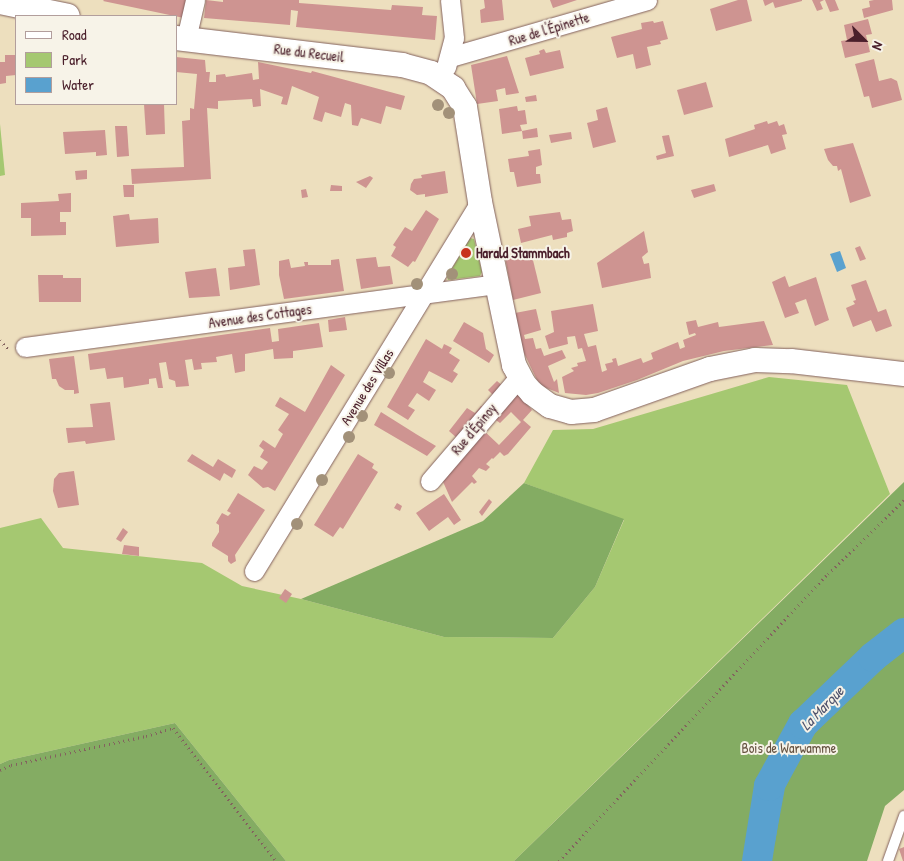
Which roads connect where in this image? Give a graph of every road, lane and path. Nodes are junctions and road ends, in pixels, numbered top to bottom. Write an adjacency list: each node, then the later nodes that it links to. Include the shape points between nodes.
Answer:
1 (196, 0): 7 (street)
2 (450, 0): 8 (street, via 454,38)
3 (647, 0): 8 (street, Rue de l'Épinette)
4 (0, 2): 5 (street)
5 (36, 4): 6 (street)
6 (65, 15)
7 (181, 39): 8 (street, Rue du Recueil, via 425,70)
8 (445, 67): 9 (street, via 465,107)
9 (480, 202): 10 (street); 11 (street, Avenue des Villas)
10 (496, 284): 11 (street, Avenue des Cottages); 14 (street, via 508,345)
11 (425, 294): 12 (street, Avenue des Cottages); 17 (street, Avenue des Villas)
12 (25, 347)
13 (904, 374): 14 (street, via 755,360 701,371 608,407 571,412 541,400)
14 (519, 377): 15 (street, Rue d'Épinoy)
15 (430, 481)
16 (904, 500): 21 (path, via 828,574)
17 (254, 571)
18 (0, 770): 20 (path, via 11,764 173,728)
19 (904, 816): 22 (lane)
20 (276, 861)
21 (559, 861)
22 (888, 861)

